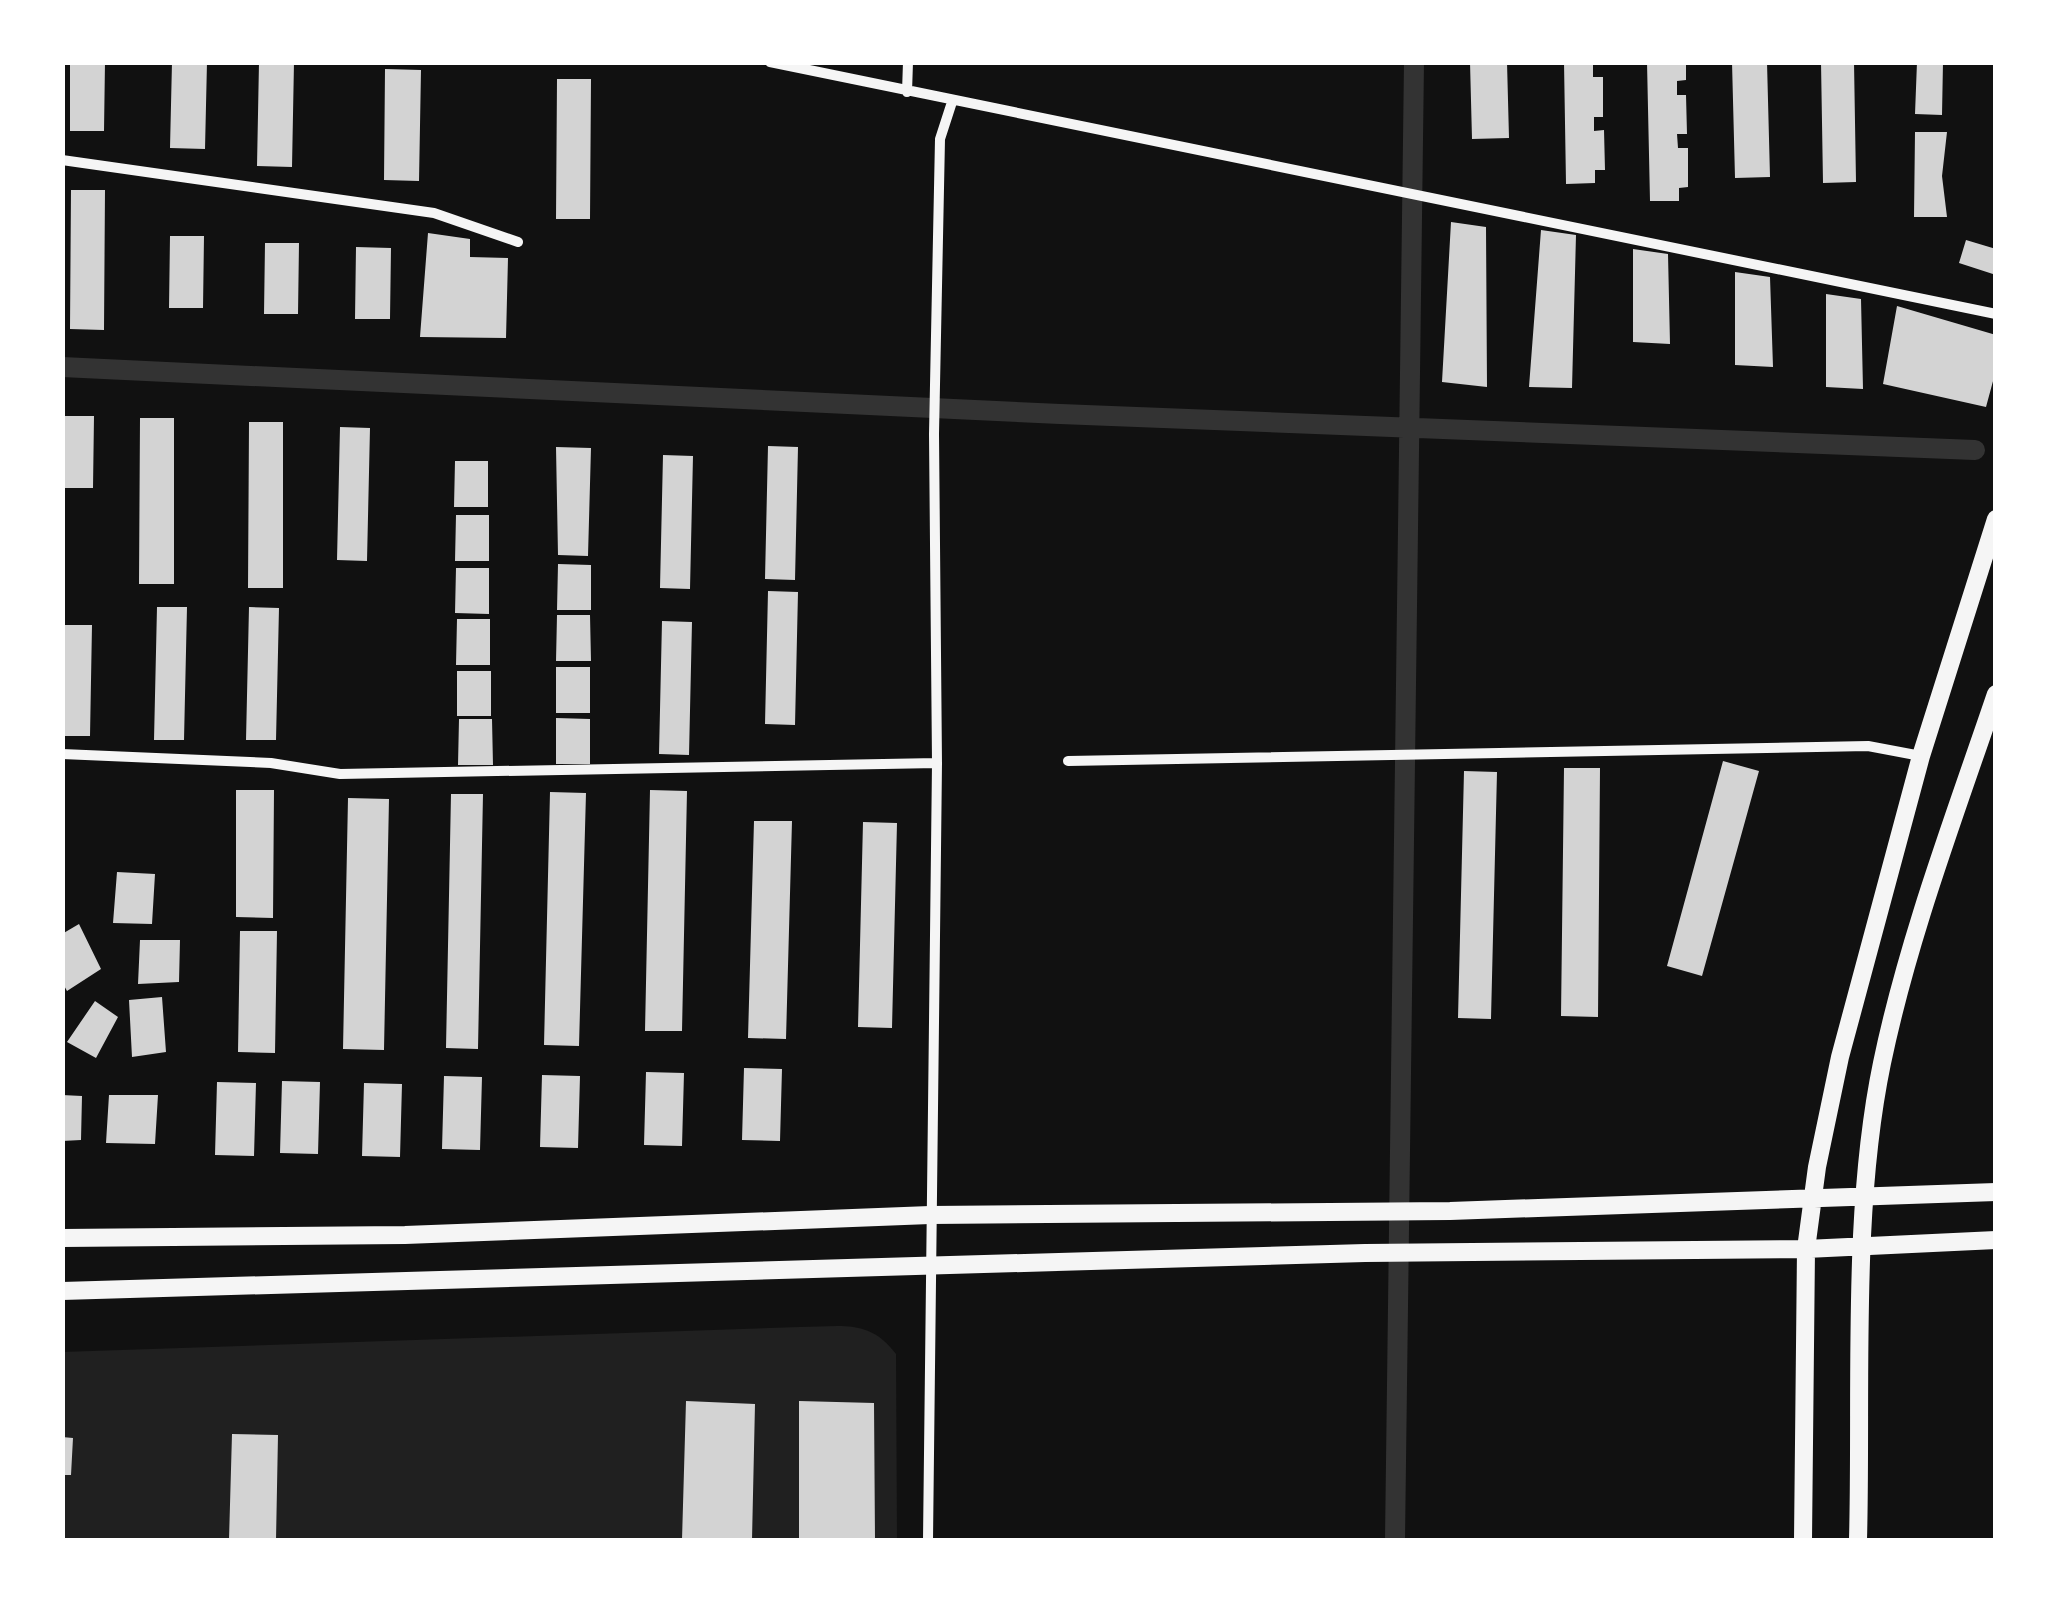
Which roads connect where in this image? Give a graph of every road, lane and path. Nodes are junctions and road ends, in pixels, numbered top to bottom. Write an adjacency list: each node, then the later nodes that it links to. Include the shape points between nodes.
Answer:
1 (770, 62): 3 (street)
2 (908, 62): 3 (street)
3 (907, 92): 4 (street)
4 (952, 102): 7 (street); 13 (street, via 940,138)
5 (62, 160): 6 (street, via 434,213)
6 (518, 242)
7 (1996, 314)
8 (1996, 519): 11 (main road)
9 (1996, 694): 15 (main road, via 1910,954 1882,1065)
10 (62, 754): 13 (street, via 271,763 340,774)
11 (1921, 756): 12 (street, via 1868,746); 16 (main road, via 1840,1057)
12 (1068, 761)
13 (937, 764): 17 (street)
14 (1996, 1192): 15 (main road)
15 (1867, 1194): 16 (main road); 20 (main road)
16 (1812, 1196): 17 (main road, via 1362,1212); 21 (main road)
17 (930, 1215): 18 (main road, via 405,1235); 22 (street)
18 (62, 1238)
19 (1996, 1240): 20 (main road)
20 (1864, 1246): 21 (main road); 26 (main road)
21 (1806, 1249): 22 (main road, via 1365,1252); 25 (main road)
22 (932, 1267): 23 (main road); 24 (street)
23 (62, 1291)
24 (928, 1540)
25 (1803, 1540)
26 (1858, 1540)

